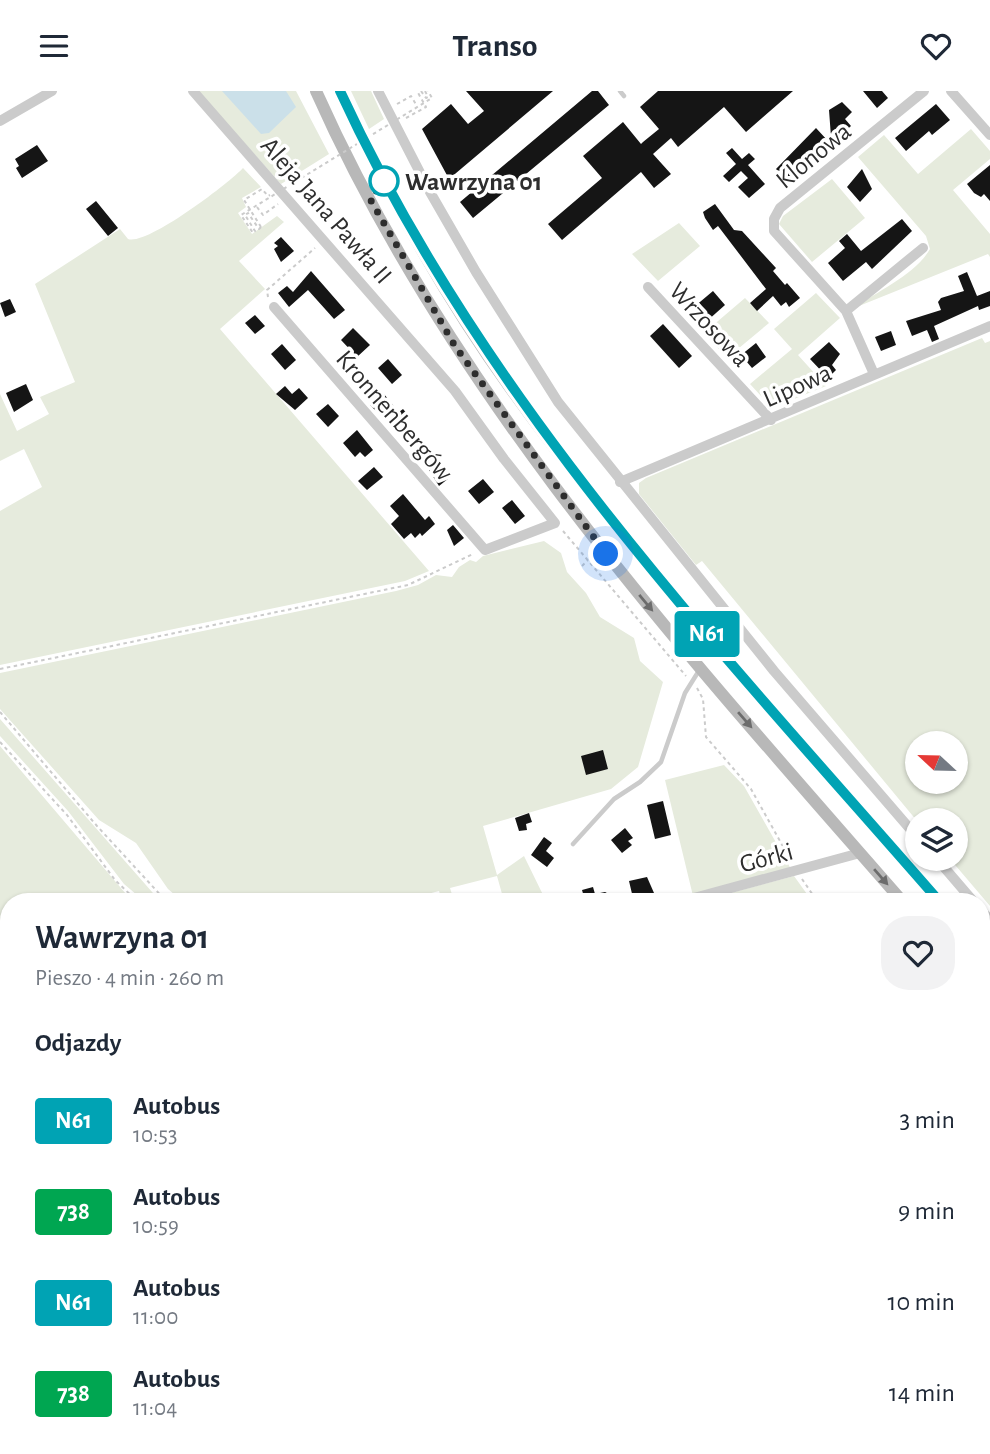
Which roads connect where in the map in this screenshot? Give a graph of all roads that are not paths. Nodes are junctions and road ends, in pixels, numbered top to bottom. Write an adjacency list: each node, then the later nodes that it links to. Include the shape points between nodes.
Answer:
1 (52, 91): 12 (street)
2 (193, 91): 22 (street, Aleja Jana Pawła II, via 455,391)
3 (306, 91): 11 (main road)
4 (316, 91): 11 (main road)
5 (340, 91): 30 (main road, via 399,211 510,388 595,501)
6 (378, 91): 21 (street, via 476,272 558,402)
7 (620, 91): 10 (lane)
8 (924, 91): 17 (street, Klonowa, via 780,208 774,219 774,231)
9 (951, 91): 13 (street)
10 (624, 96)
11 (329, 118): 23 (main road, one-way to 23, via 391,236 463,357 573,512)
12 (0, 121)
13 (990, 135)
14 (923, 248): 17 (street)
15 (648, 287): 20 (street, Wrzosowa)
16 (274, 307): 22 (street, Kronnenbergów, via 485,550)
17 (846, 311): 19 (street)
18 (990, 326): 19 (street, Lipowa)
19 (874, 374): 20 (street, Lipowa)
20 (771, 420): 21 (street, Lipowa)
21 (620, 482): 24 (street)
22 (555, 523)
23 (701, 668): 25 (lane, via 679,706 660,762 614,799); 26 (main road, one-way to 26)
24 (905, 823)
25 (573, 844)
26 (860, 853): 28 (street, Górki); 29 (main road, one-way to 29)
27 (947, 871): 31 (street)
28 (713, 893)
29 (895, 893)
30 (932, 893)
31 (966, 893)

